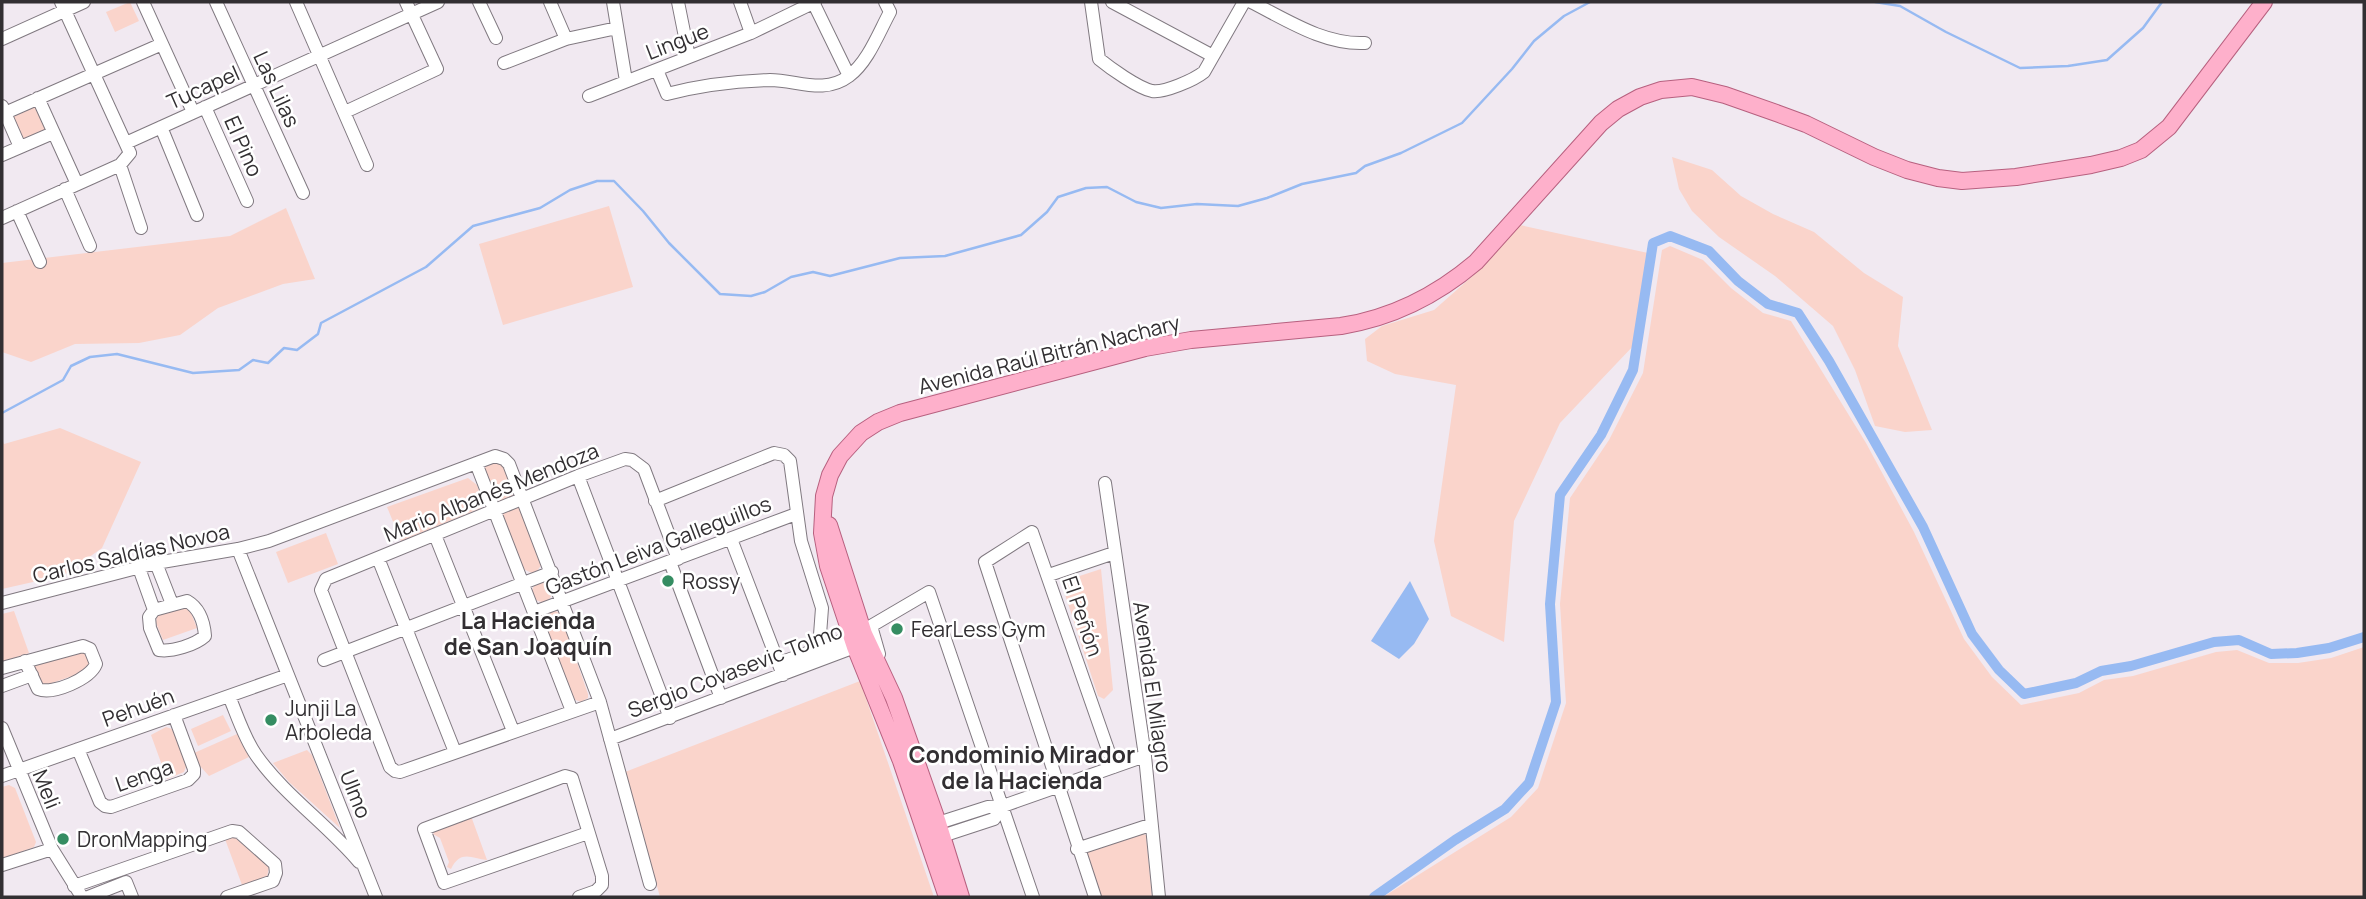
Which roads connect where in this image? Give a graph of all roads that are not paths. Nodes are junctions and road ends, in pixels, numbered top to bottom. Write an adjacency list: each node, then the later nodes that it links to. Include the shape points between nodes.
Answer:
1 (84, 2): 18 (street)
2 (144, 2): 27 (street, El Pino)
3 (216, 2): 36 (street, Las Lilas)
4 (296, 2): 28 (street)
5 (438, 2): 19 (street, Tucapel)
6 (479, 2): 23 (street)
7 (550, 2): 25 (street)
8 (613, 2): 21 (street)
9 (678, 2): 30 (street)
10 (740, 2): 22 (street)
11 (814, 2): 22 (street, Lingue); 34 (street)
12 (885, 2): 34 (street, via 890,12)
13 (1091, 2): 29 (street, via 1099,59 1148,90 1196,78)
14 (1112, 2): 29 (street)
15 (1244, 2): 29 (street)
16 (1251, 2): 26 (street, via 1335,41)
17 (2270, 2): 20 (main road, Avenida Raúl Bitrán Nachary)
18 (63, 6): 24 (street); 33 (street)
19 (409, 8): 28 (street, Tucapel); 41 (street, via 437,69)
20 (2259, 8): 84 (main road, Avenida Raúl Bitrán Nachary, via 2169,127 2141,150 2121,158 2017,177 1962,181 1907,170 1793,119 1725,95 1692,87 1661,90 1618,108 1476,262 1406,309 1352,324 1145,348 900,413 853,439 830,475 823,506)
21 (617, 29): 25 (street); 35 (street)
22 (751, 33): 30 (street, Lingue)
23 (496, 38)
24 (2, 39)
25 (566, 39): 31 (street)
26 (1365, 43)
27 (162, 44): 33 (street); 40 (street, El Pino)
28 (320, 55): 36 (street, Tucapel); 41 (street)
29 (1213, 56)
30 (689, 57): 32 (street, Lingue)
31 (504, 63)
32 (657, 70): 34 (street, via 667,94 698,86 772,80 816,87); 35 (street, Lingue)
33 (94, 74): 38 (street); 44 (street)
34 (849, 76)
35 (626, 81): 37 (street, Lingue)
36 (254, 85): 40 (street, Tucapel); 50 (street, Las Lilas)
37 (589, 96)
38 (38, 99): 39 (street); 43 (street)
39 (3, 109): 45 (street)
40 (200, 110): 42 (street, Tucapel); 51 (street, El Pino)
41 (345, 112): 48 (street)
42 (161, 127): 44 (street, Tucapel); 53 (street)
43 (53, 133): 45 (street); 49 (street)
44 (126, 143): 47 (street, via 130,153)
45 (20, 147): 46 (street)
46 (2, 155)
47 (120, 165): 49 (street); 55 (street)
48 (367, 165)
49 (71, 187): 52 (street); 56 (street)
50 (303, 193)
51 (247, 201)
52 (17, 211): 54 (street); 57 (street)
53 (197, 215)
54 (2, 218)
55 (141, 228)
56 (90, 246)
57 (40, 262)
58 (476, 463): 61 (street, Carlos Saldías Novoa, via 495,456 504,458); 63 (street); 67 (street, Carlos Saldías Novoa, via 269,541)
59 (578, 475): 61 (street, Mario Albanés Mendoza); 62 (street, Mario Albanés Mendoza, via 632,460 644,469); 75 (street)
60 (1105, 483): 68 (street, Avenida El Milagro)
61 (522, 499): 63 (street, Mario Albanés Mendoza); 73 (street)
62 (655, 501): 64 (street, via 774,453 790,461); 70 (street, Mario Albanés Mendoza)
63 (494, 511): 65 (street, Mario Albanés Mendoza); 76 (street)
64 (796, 514): 66 (street, Gastón Leiva Galleguillos); 85 (street, via 822,608)
65 (435, 535): 69 (street, Mario Albanés Mendoza); 80 (street)
66 (731, 539): 70 (street, Gastón Leiva Galleguillos); 90 (street)
67 (238, 548): 71 (street, Carlos Saldías Novoa); 91 (street, Ulmo)
68 (1114, 553): 74 (street); 105 (street, Avenida El Milagro)
69 (378, 558): 83 (street); 86 (street, Mario Albanés Mendoza, via 326,579 322,585)
70 (674, 561): 75 (street, Gastón Leiva Galleguillos); 95 (street, Mario Albanés Mendoza)
71 (156, 563): 72 (street, Carlos Saldías Novoa); 79 (street)
72 (139, 568): 77 (street, Carlos Saldías Novoa); 81 (street)
73 (552, 572): 76 (street, Gastón Leiva Galleguillos); 78 (street)
74 (1048, 575): 106 (street, El Peñón); 109 (street, El Peñón, via 1032,532 985,562)
75 (618, 582): 78 (street, Gastón Leiva Galleguillos); 99 (street)
76 (523, 584): 80 (street, Gastón Leiva Galleguillos); 82 (street)
77 (2, 603)
78 (563, 603): 82 (street, Gastón Leiva Galleguillos); 96 (street)
79 (172, 604): 81 (street); 81 (street, via 187,601 195,606 205,636 159,650 150,628)
80 (464, 607): 83 (street, Gastón Leiva Galleguillos); 101 (street)
81 (154, 610)
82 (534, 612): 97 (street)
83 (406, 629): 86 (street, Gastón Leiva Galleguillos); 104 (street)
84 (860, 636): 85 (street, Sergio Covasevic Tolmo); 90 (street, Sergio Covasevic Tolmo); 110 (street, via 929,592); 112 (main road, Avenida Raúl Bitrán Nachary, via 877,700); 112 (main road, Avenida Raúl Bitrán Nachary, via 894,698)
85 (819, 648): 90 (street, Sergio Covasevic Tolmo)
86 (346, 652): 87 (street, Gastón Leiva Galleguillos); 104 (street, Sergio Covasevic Tolmo, via 390,767 400,772)
87 (324, 660)
88 (25, 661): 89 (street); 92 (street); 92 (street, via 83,646 90,649 96,664 80,680 46,692 38,689)
89 (2, 668)
90 (781, 669): 95 (street, Sergio Covasevic Tolmo)
91 (288, 674): 94 (street, Pehuén); 118 (street, Ulmo)
92 (32, 676): 93 (street)
93 (2, 687)
94 (229, 696): 98 (street, Pehuén); 118 (street, via 254,753)
95 (722, 698): 99 (street, Sergio Covasevic Tolmo)
96 (600, 702): 97 (street, Sergio Covasevic Tolmo); 102 (street)
97 (572, 711): 101 (street, Sergio Covasevic Tolmo)
98 (174, 715): 103 (street, Pehuén); 103 (street, Lenga, via 194,769 188,780 105,806)
99 (670, 718): 102 (street, Sergio Covasevic Tolmo)
100 (2, 728): 107 (street, Meli)
101 (513, 731): 104 (street, Sergio Covasevic Tolmo)
102 (610, 739): 120 (street)
103 (78, 749): 107 (street, Pehuén)
104 (455, 752)
105 (1145, 755): 106 (street); 111 (street, Avenida El Milagro)
106 (1114, 767): 109 (street)
107 (19, 770): 108 (street, Pehuén); 114 (street, Meli)
108 (2, 776)
109 (1057, 788): 110 (street); 115 (street)
110 (1003, 806): 112 (street, via 994,819); 130 (street)
111 (1150, 825): 115 (street); 132 (street, Avenida El Milagro)
112 (933, 831): 128 (main road, Avenida Raúl Bitrán Nachary); 129 (main road, Avenida Raúl Bitrán Nachary)
113 (588, 833): 113 (street, via 572,778 565,776 424,829 443,883); 127 (street, via 601,885)
114 (52, 849): 116 (street); 121 (street, Meli)
115 (1077, 849): 131 (street)
116 (2, 865)
117 (121, 869): 119 (street); 121 (street); 125 (street, via 223,833 239,832 275,864 276,873 273,881)
118 (366, 870): 126 (street, Ulmo)
119 (126, 882): 123 (street); 124 (street)
120 (650, 884)
121 (74, 886): 122 (street, Meli)
122 (82, 897)
123 (88, 897)
124 (132, 897)
125 (227, 897)
126 (376, 897)
127 (579, 897)
128 (947, 897)
129 (961, 897)
130 (1034, 897)
131 (1095, 897)
132 (1158, 897)

